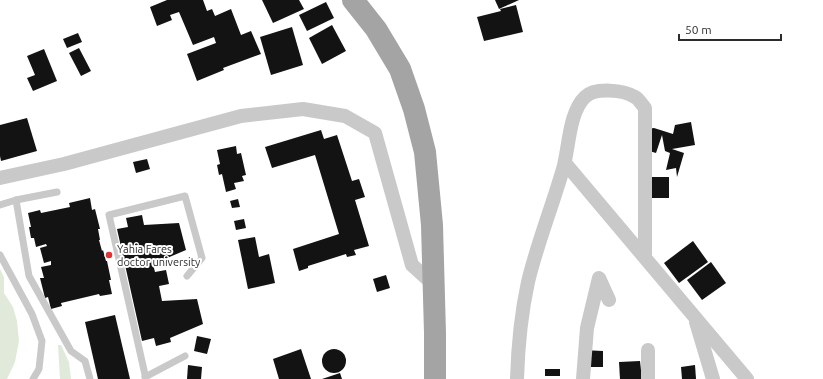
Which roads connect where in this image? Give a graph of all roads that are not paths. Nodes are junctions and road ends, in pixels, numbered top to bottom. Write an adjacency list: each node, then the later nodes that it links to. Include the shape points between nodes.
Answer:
1 (353, 0): 10 (main road, via 376,29 400,69 414,109 425,152 432,225)
2 (565, 163): 8 (street); 8 (street, via 575,112 586,96 599,91 615,90 635,97 645,108); 19 (street, via 528,282 521,319)
3 (0, 178): 10 (street, via 64,164 241,116 303,108 345,116 375,133 412,265)
4 (57, 192): 5 (lane)
5 (16, 200): 6 (lane); 17 (lane, via 28,276 71,351 85,360)
6 (0, 205)
7 (0, 255): 16 (lane, via 32,314 42,341 39,369)
8 (645, 258): 12 (street)
9 (187, 276): 15 (lane, via 202,258 186,196 108,215)
10 (434, 285): 18 (main road)
11 (609, 300): 20 (street, via 598,278 587,328)
12 (694, 315): 22 (street); 23 (street)
13 (648, 350): 21 (street)
14 (184, 356): 15 (lane)
15 (145, 378)
16 (33, 379)
17 (90, 379)
18 (435, 379)
19 (517, 379)
20 (583, 379)
21 (648, 379)
22 (713, 379)
23 (747, 379)

